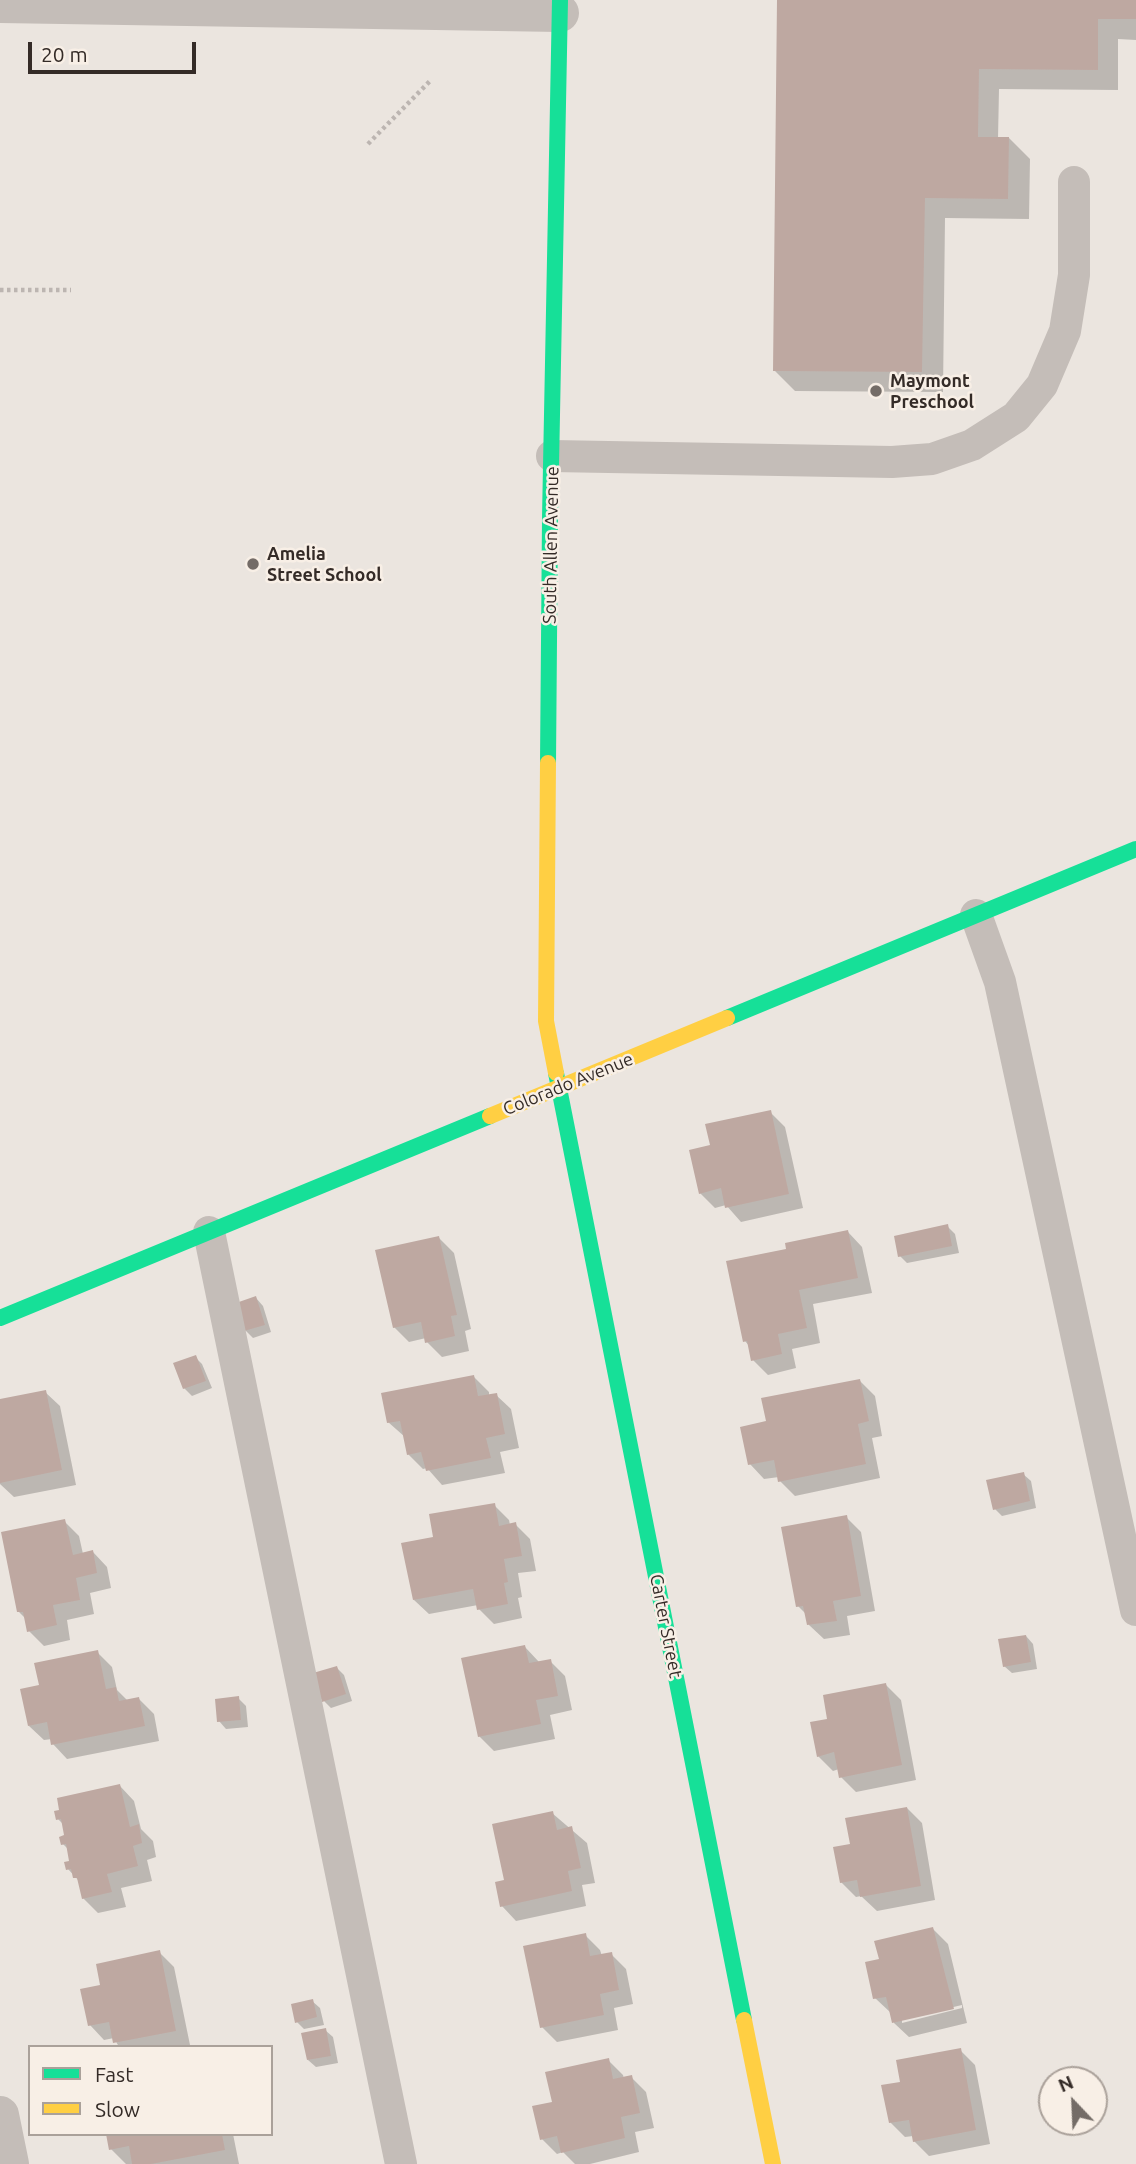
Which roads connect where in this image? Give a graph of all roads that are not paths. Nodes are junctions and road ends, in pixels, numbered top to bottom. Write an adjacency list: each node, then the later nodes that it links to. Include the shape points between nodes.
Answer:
1 (216, 3): 2 (street); 3 (street)
2 (0, 4)
3 (560, 6): 5 (street, South Allen Avenue)
4 (1074, 182): 5 (lane, via 1074,275 1065,331 1042,385 1016,417 972,445 932,459 892,462)
5 (552, 456): 8 (street, South Allen Avenue, via 545,1021)
6 (1136, 849): 7 (street, Colorado Avenue)
7 (976, 915): 8 (street, Colorado Avenue); 11 (lane, via 1000,982)
8 (558, 1088): 9 (street, Colorado Avenue); 15 (street, Carter Street)
9 (209, 1232): 10 (street, Colorado Avenue); 14 (lane)
10 (0, 1318)
11 (1136, 1610)
12 (0, 2115): 13 (street)
13 (10, 2164)
14 (401, 2164)
15 (773, 2164)

